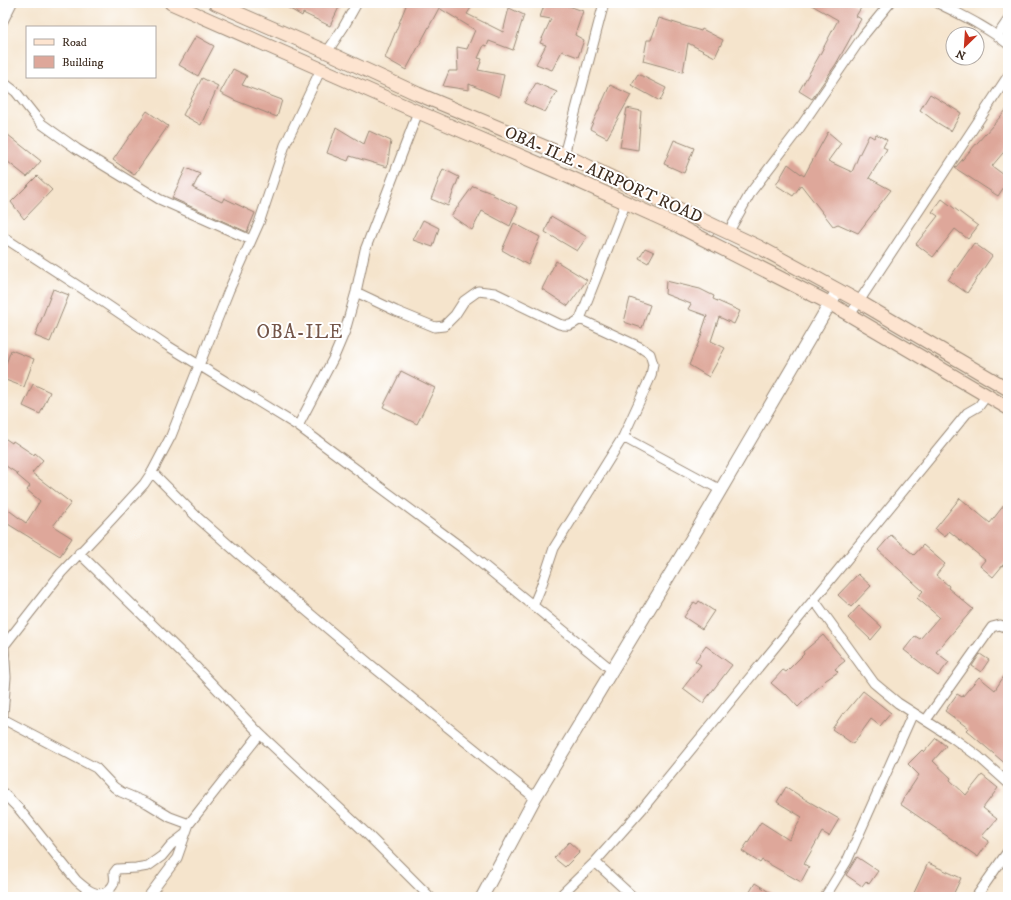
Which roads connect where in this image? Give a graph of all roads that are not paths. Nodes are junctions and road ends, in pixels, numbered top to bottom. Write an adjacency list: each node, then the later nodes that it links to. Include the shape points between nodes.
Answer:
1 (12, 3): 9 (street)
2 (171, 3): 13 (main road, OBA- ILE - AIRPORT ROAD)
3 (215, 3): 12 (main road, OBA- ILE - AIRPORT ROAD)
4 (357, 3): 12 (street)
5 (604, 3): 17 (street)
6 (890, 3): 19 (street, via 862,36 799,129 751,192)
7 (938, 3): 10 (street)
8 (1008, 20): 10 (street)
9 (3, 21)
10 (997, 36): 11 (street)
11 (1008, 44)
12 (327, 52): 17 (main road, OBA- ILE - AIRPORT ROAD, via 418,94)
13 (321, 69): 16 (main road, OBA- ILE - AIRPORT ROAD); 21 (street, via 285,145)
14 (1008, 76): 26 (street)
15 (3, 82): 21 (street, via 16,92 42,124 77,149 159,199)
16 (418, 112): 18 (main road, OBA- ILE - AIRPORT ROAD); 25 (street, via 365,250)
17 (564, 155): 19 (main road, OBA- ILE - AIRPORT ROAD)
18 (626, 202): 23 (main road, OBA- ILE - AIRPORT ROAD); 29 (street)
19 (728, 233): 22 (main road, OBA- ILE - AIRPORT ROAD)
20 (3, 237): 30 (street)
21 (251, 240): 30 (street)
22 (759, 247): 23 (main road); 24 (main road, OBA- ILE - AIRPORT ROAD)
23 (752, 263): 27 (main road, OBA- ILE - AIRPORT ROAD)
24 (838, 290): 26 (main road, OBA- ILE - AIRPORT ROAD); 27 (street)
25 (356, 292): 29 (street, via 435,327 444,326 455,315 464,300 478,291 495,293 566,326); 34 (street, via 345,331 334,357)
26 (858, 301): 28 (street); 31 (main road, OBA- ILE - AIRPORT ROAD)
27 (831, 304): 28 (main road, OBA- ILE - AIRPORT ROAD); 37 (street)
28 (850, 315): 32 (main road, OBA- ILE - AIRPORT ROAD)
29 (580, 319): 35 (street, via 650,354 653,364 651,376)
30 (199, 365): 34 (street); 36 (street, via 171,436)
31 (1008, 389)
32 (987, 396): 33 (main road, OBA- ILE - AIRPORT ROAD); 39 (street, via 979,406 967,413)
33 (1008, 408)
34 (298, 426): 40 (street, via 465,550)
35 (623, 437): 37 (street); 40 (street, via 554,548)
36 (152, 472): 38 (street, via 112,520); 51 (street, via 196,517 239,554)
37 (721, 490): 43 (street)
38 (79, 553): 42 (street); 48 (street, via 197,668)
39 (814, 600): 44 (street, via 874,683 898,704); 55 (street, via 643,808)
40 (533, 606): 43 (street)
41 (1008, 628): 47 (street, via 1000,625 992,627)
42 (3, 647): 45 (street, via 6,677)
43 (612, 670): 51 (street)
44 (913, 713): 47 (street); 61 (street, via 847,861)
45 (3, 714)
46 (3, 719): 52 (street, via 96,768 121,792)
47 (926, 720): 49 (street, via 979,757)
48 (260, 734): 52 (street); 57 (street)
49 (1008, 783)
50 (3, 793): 53 (street, via 76,880 85,888 99,894 104,894 113,885 117,869 148,866)
51 (535, 798): 58 (street)
52 (189, 824): 53 (street)
53 (184, 835): 56 (street, via 177,858)
54 (1008, 851): 62 (street)
55 (595, 862): 59 (street); 60 (street)
56 (148, 897)
57 (430, 897)
58 (482, 897)
59 (559, 897)
60 (633, 897)
61 (825, 897)
62 (976, 897)

